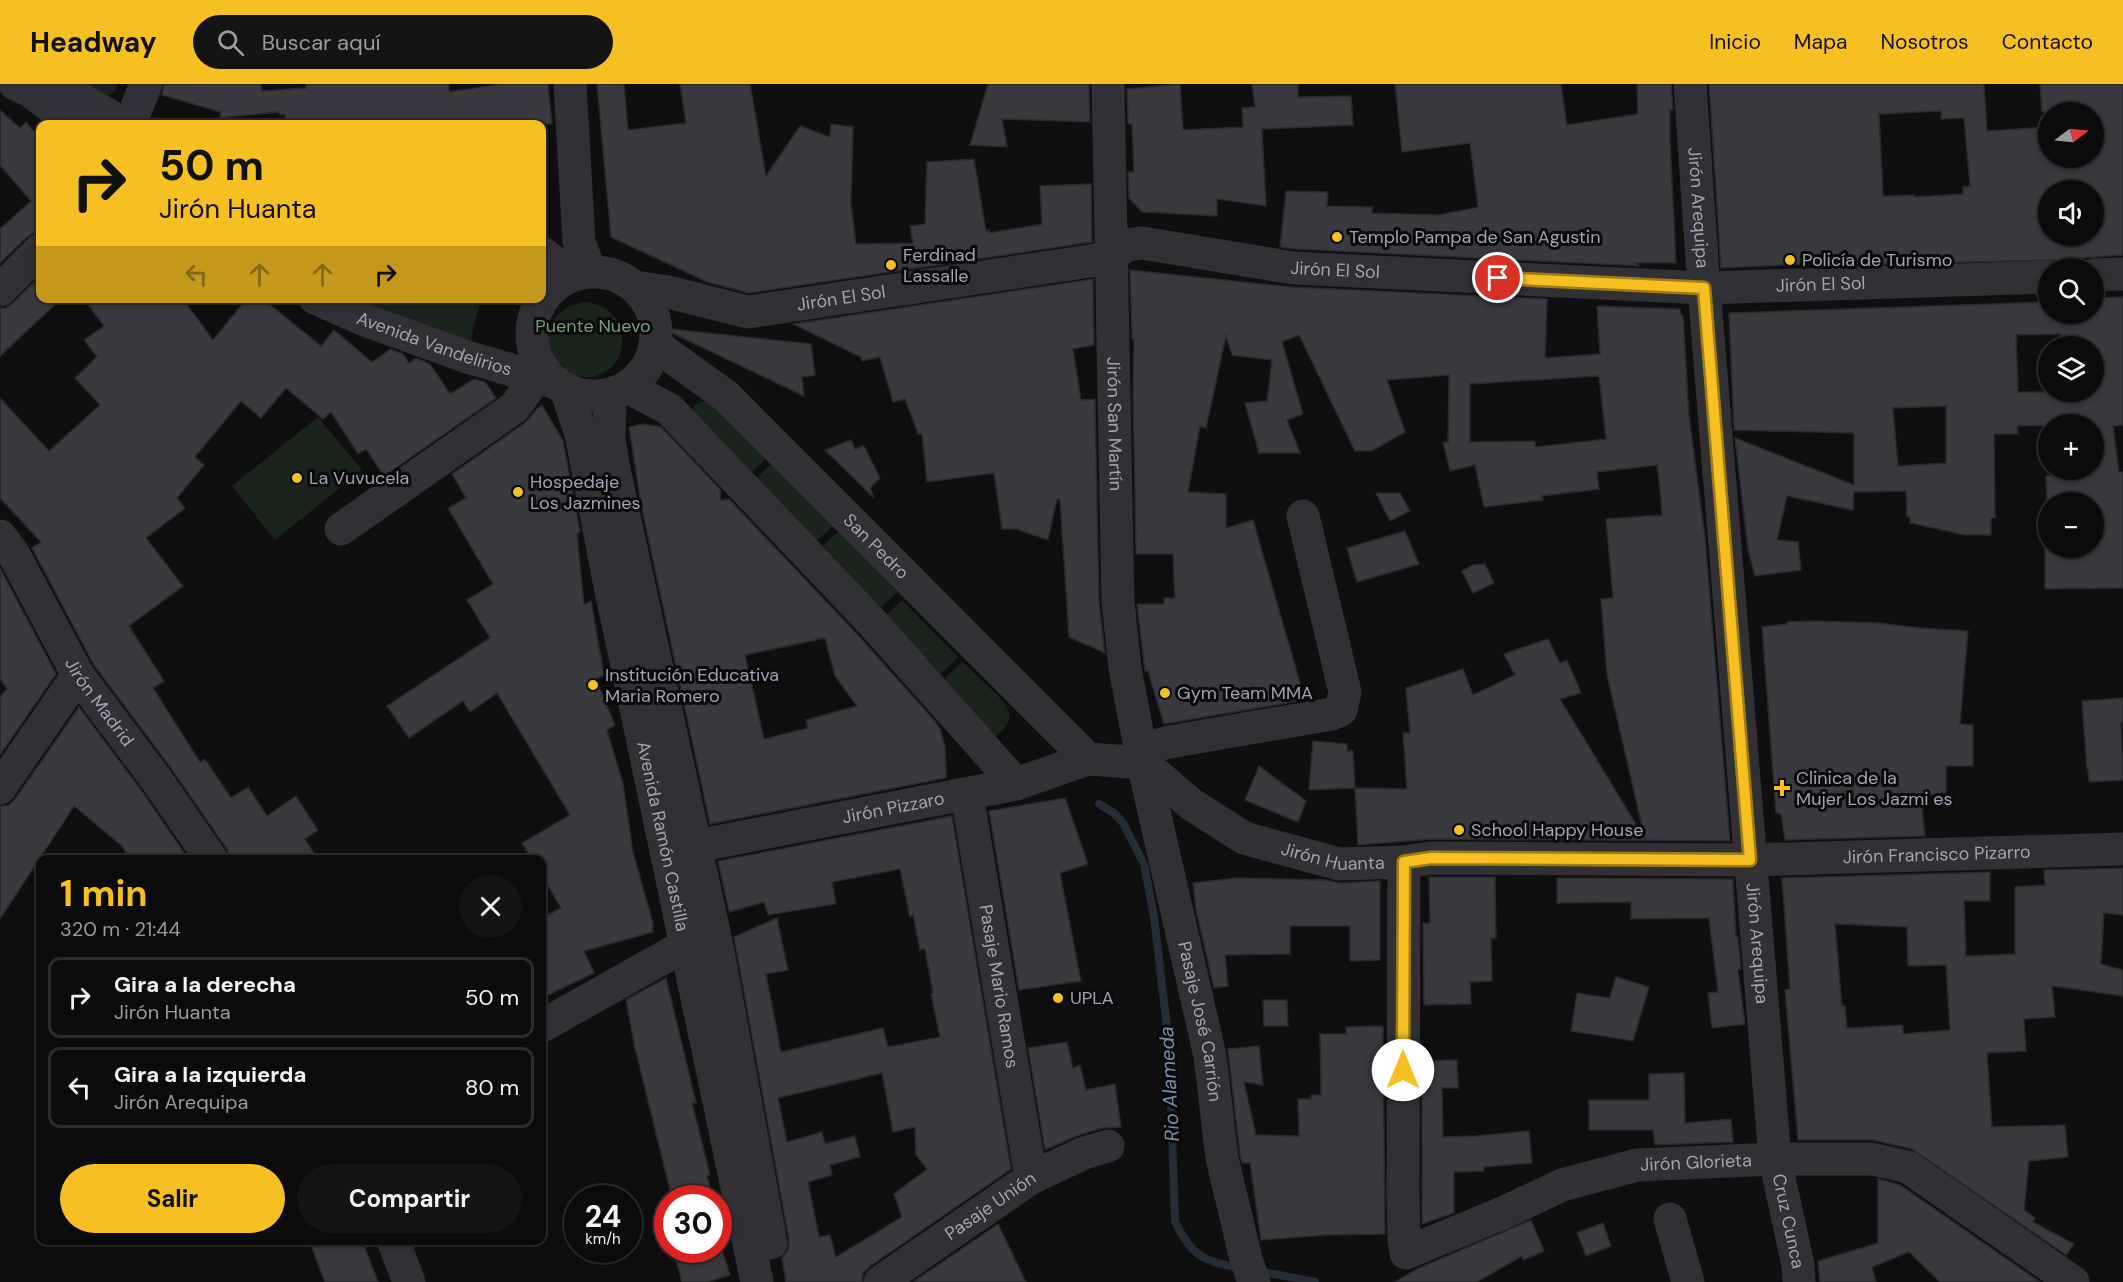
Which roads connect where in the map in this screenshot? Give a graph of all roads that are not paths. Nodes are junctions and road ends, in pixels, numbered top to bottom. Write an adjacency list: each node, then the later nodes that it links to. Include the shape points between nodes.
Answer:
1 (15, 84): 7 (street)
2 (54, 84): 8 (street)
3 (146, 84): 9 (street)
4 (570, 84): 13 (street)
5 (1108, 84): 12 (street, Jirón San Martín)
6 (1690, 84): 18 (street, Jirón Arequipa)
7 (68, 120)
8 (117, 120)
9 (132, 120)
10 (36, 254): 19 (street)
11 (546, 255): 13 (street)
12 (1110, 258): 17 (street, Jirón El Sol, via 748,312); 18 (street, Jirón El Sol, via 1125,245 1142,243 1293,268); 30 (street, Jirón San Martín, via 1118,603 1125,668)
13 (581, 273): 17 (street, via 614,275); 20 (street, via 557,283)
14 (2123, 274): 15 (street)
15 (2104, 275)
16 (2038, 277): 18 (street, Jirón El Sol)
17 (635, 286): 23 (street, via 649,303 656,324)
18 (1704, 288): 38 (street, Jirón Arequipa)
19 (0, 290)
20 (546, 294)
21 (326, 303): 24 (street, Avenida Vandelirios, via 446,349)
22 (540, 303): 24 (street, via 532,325 532,341 536,357)
23 (655, 345): 25 (street, via 645,368); 31 (street, San Pedro, via 726,396)
24 (552, 383): 25 (street, via 580,395); 27 (street); 40 (street, Avenida Ramón Castilla, via 581,434)
25 (619, 390): 32 (street, via 669,409 870,620); 35 (street, Avenida Ramón Castilla, via 609,439 613,465)
26 (1303, 516): 30 (street, via 1345,692 1341,710 1169,742)
27 (341, 529)
28 (0, 536): 29 (street, Jirón Madrid, via 13,553)
29 (78, 675): 33 (street); 37 (street, Jirón Madrid)
30 (1142, 756): 31 (street); 39 (street, Jirón Huanta, via 1191,804 1244,838 1339,864); 47 (street, Pasaje José Carrión, via 1210,1056 1222,1158)
31 (1088, 759): 32 (street, Jirón Pizzaro)
32 (1016, 784): 34 (street, Jirón Pizzaro)
33 (0, 788)
34 (967, 794): 35 (street, Jirón Pizzaro); 44 (street, Pasaje Mario Ramos)
35 (696, 846): 50 (street, Avenida Ramón Castilla)
36 (2123, 849): 38 (street, Jirón Francisco Pizarro)
37 (209, 855)
38 (1750, 860): 39 (street, Jirón Huanta, via 1431,858); 43 (street, Jirón Arequipa)
39 (1404, 862): 43 (street, Jirón Glorieta, via 1406,1252 1562,1185 1637,1165)
40 (686, 945): 41 (street); 49 (street, Avenida Ramón Castilla)
41 (546, 1024)
42 (1108, 1146): 44 (street, Pasaje Unión)
43 (1775, 1159): 53 (street, Cruz Cunca); 54 (street, Jirón Glorieta, via 1872,1159 1908,1167)
44 (1031, 1178): 51 (street, Pasaje Unión)
45 (1670, 1219): 52 (street)
46 (395, 1245): 48 (street)
47 (1250, 1270)
48 (409, 1282)
49 (757, 1282)
50 (779, 1282)
51 (880, 1282)
52 (1688, 1282)
53 (1799, 1282)
54 (2073, 1282)

